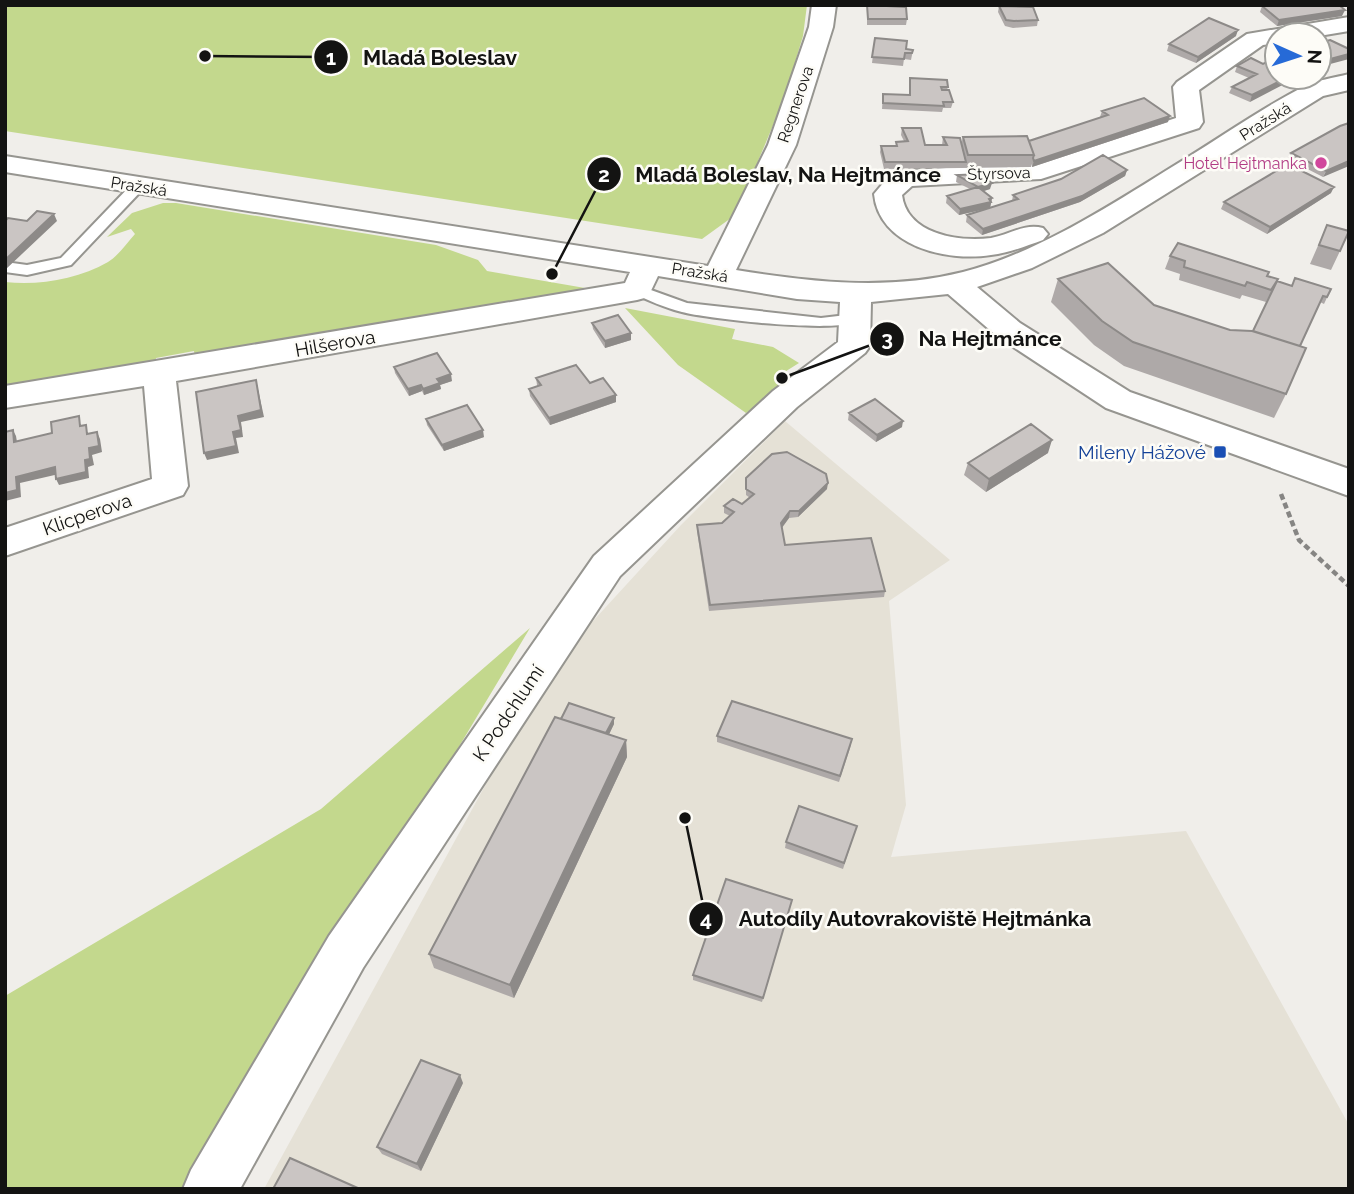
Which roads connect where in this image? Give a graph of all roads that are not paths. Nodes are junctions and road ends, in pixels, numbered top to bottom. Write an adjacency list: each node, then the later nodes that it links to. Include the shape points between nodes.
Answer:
1 (824, 5): 8 (street, Regnerova, via 782,145)
2 (1263, 38): 6 (street, Štyrsova, via 1186,87 1190,122 1041,171 910,178 888,194 891,210 904,226 944,245 998,246 1043,230)
3 (1349, 82): 6 (street, Pražská, via 1314,91)
4 (5, 164): 5 (street, Pražská)
5 (138, 186): 7 (lane, via 65,262 27,270); 9 (street, Pražská)
6 (1082, 233): 10 (street, Pražská, via 1021,263)
7 (5, 267)
8 (718, 275): 9 (street, Pražská); 11 (street, Pražská, via 797,289)
9 (642, 277): 11 (lane, via 685,308 821,323); 12 (street, Hilšerova)
10 (954, 283): 11 (street, Pražská, via 890,292); 14 (street, via 1009,330 1118,400)
11 (856, 306): 16 (street, K Podchlumí, via 854,346 785,400 607,566 346,952)
12 (159, 373): 13 (street, Hilšerova); 15 (street, Klicperova, via 170,485)
13 (5, 397)
14 (1349, 482)
15 (5, 542)
16 (210, 1189)

